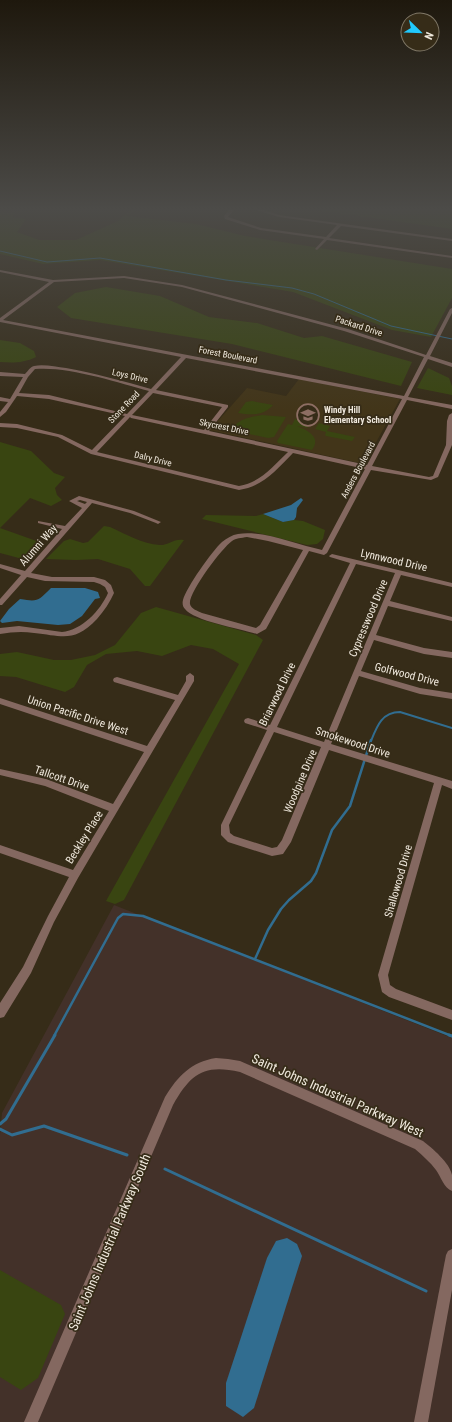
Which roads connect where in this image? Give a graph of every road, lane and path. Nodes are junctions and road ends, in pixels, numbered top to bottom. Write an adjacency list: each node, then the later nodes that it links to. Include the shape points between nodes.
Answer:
1 (28, 276): 2 (street, Packard Drive)
2 (53, 281): 4 (street); 6 (street, Packard Drive, via 124,277 182,286 346,330)
3 (452, 309): 6 (street, Anders Boulevard)
4 (0, 320): 5 (street, Forest Boulevard)
5 (185, 356): 10 (street, Stone Road); 12 (street, Forest Boulevard)
6 (427, 357): 7 (street, Packard Drive); 12 (street, Anders Boulevard)
7 (452, 365)
8 (0, 374): 9 (street, Loys Drive)
9 (27, 376): 10 (street, Loys Drive, via 32,369 37,368 68,370); 11 (street)
10 (153, 390): 17 (street, Stone Road); 20 (street, Loys Drive, via 226,406)
11 (16, 394): 14 (street); 17 (street, Skycrest Drive, via 45,396)
12 (406, 398): 15 (street, Forest Boulevard); 23 (street, Anders Boulevard)
13 (0, 399): 14 (street)
14 (11, 401): 16 (street)
15 (452, 408)
16 (0, 415)
17 (128, 415): 20 (street, Skycrest Drive); 22 (street, Stone Road)
18 (452, 415): 23 (street, Skycrest Drive, via 449,445 435,477 429,479)
19 (0, 426): 22 (street, Dalry Drive, via 14,426 64,437)
20 (205, 432): 21 (street, Skycrest Drive)
21 (292, 452): 22 (street, Dalry Drive, via 260,482 239,488); 23 (street, Skycrest Drive)
22 (93, 453)
23 (369, 467): 29 (street, Anders Boulevard, via 324,553)
24 (91, 501): 25 (street, Alumni Way); 25 (street, via 78,498 72,501); 27 (street)
25 (85, 507): 28 (street, Alumni Way)
26 (40, 522): 28 (street)
27 (158, 522)
28 (66, 528): 34 (street, Alumni Way)
29 (307, 549): 29 (street, via 263,627 257,631 202,616 188,608 186,603 190,593 222,546 239,536 256,536)
30 (332, 556): 31 (street, Lynnwood Drive)
31 (354, 562): 33 (street, Lynnwood Drive); 49 (street, Briarwood Drive)
32 (0, 566): 34 (street)
33 (400, 572): 35 (street, Lynnwood Drive); 37 (street, Cypresswood Drive)
34 (26, 573): 36 (street, Alumni Way); 39 (street, via 45,579 97,580 108,584 111,593 84,629 76,633 56,634 21,628)
35 (452, 585)
36 (0, 603)
37 (387, 603): 38 (street); 40 (street, Cypresswood Drive)
38 (451, 616)
39 (0, 631)
40 (372, 637): 41 (street, via 424,651); 42 (street, Cypresswood Drive)
41 (452, 655)
42 (357, 673): 45 (street, Golfwood Drive, via 420,691); 50 (street, Woodpine Drive)
43 (190, 676): 46 (street, Beckley Place)
44 (117, 680): 46 (street)
45 (452, 696)
46 (180, 699): 51 (street, Beckley Place)
47 (0, 702): 51 (street, Union Pacific Drive West)
48 (248, 721): 49 (street, Smokewood Drive)
49 (272, 728): 50 (street, Smokewood Drive); 57 (street, Briarwood Drive, via 225,825 224,832 227,837 266,851)
50 (327, 745): 53 (street, Smokewood Drive); 57 (street, Woodpine Drive)
51 (149, 750): 55 (street, Beckley Place)
52 (0, 772): 55 (street, Tallcott Drive, via 52,785)
53 (439, 781): 54 (street, Smokewood Drive); 60 (street, Shallowood Drive, via 382,975 386,988 393,993)
54 (452, 785)
55 (115, 809): 58 (street, Beckley Place)
56 (0, 849): 58 (street)
57 (280, 851)
58 (75, 875): 59 (street, Beckley Place, via 27,970)
59 (0, 1013)
60 (452, 1015)
61 (197, 1069): 62 (street, Saint Johns Industrial Parkway West, via 217,1063 240,1067 390,1131 419,1145 429,1153 441,1166); 64 (street, Saint Johns Industrial Parkway South, via 176,1087 169,1101)
62 (452, 1185)
63 (452, 1254): 65 (street)
64 (31, 1422)
65 (421, 1422)

